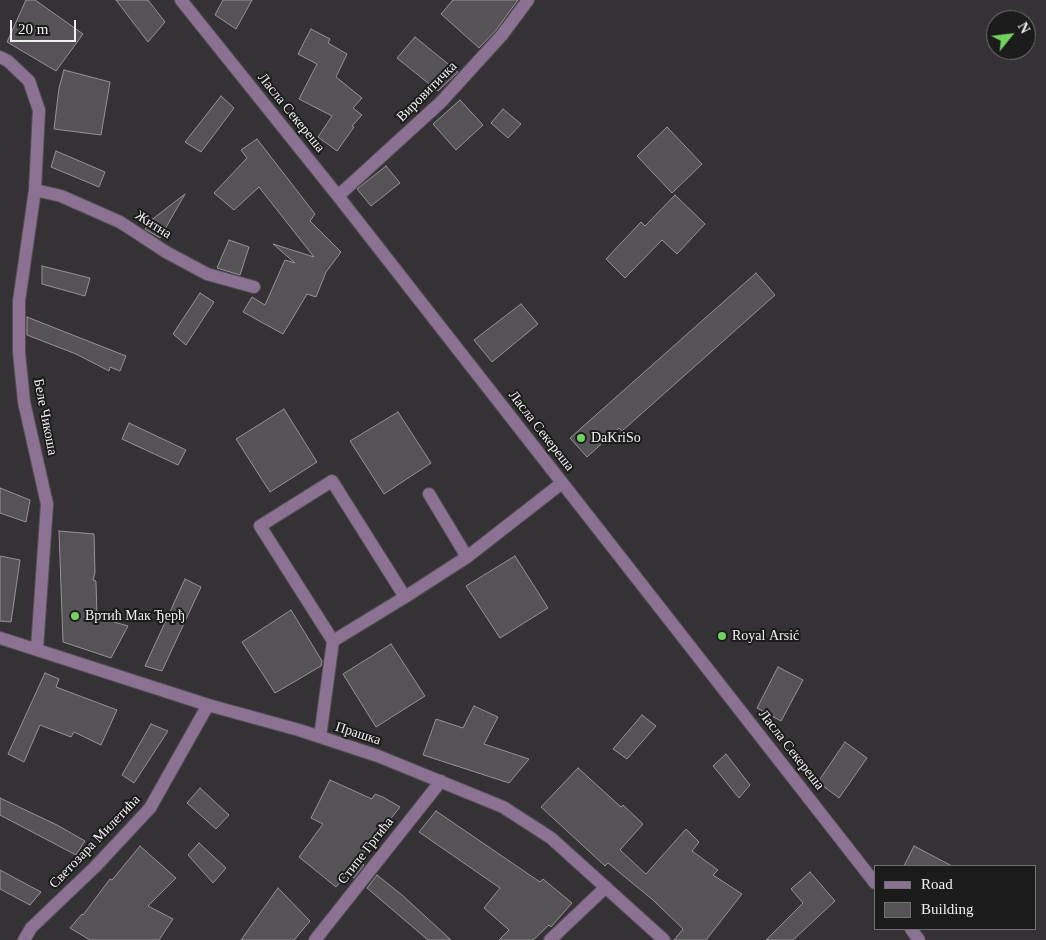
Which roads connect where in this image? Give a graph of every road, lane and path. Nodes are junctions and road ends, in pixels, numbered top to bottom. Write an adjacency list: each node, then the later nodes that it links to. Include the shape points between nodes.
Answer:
1 (182, 0): 5 (street, Ласла Секереша)
2 (528, 0): 5 (street, Вировитичка, via 442,102)
3 (0, 57): 4 (street, Беле Чикоша, via 30,81 39,110)
4 (35, 190): 6 (street, Житна, via 61,196 120,222 207,274); 13 (street, Беле Чикоша, via 19,310 19,352 24,402 47,504)
5 (338, 196): 7 (street, Ласла Секереша)
6 (254, 287)
7 (562, 483): 9 (street); 17 (street, Ласла Секереша)
8 (429, 494): 9 (street)
9 (467, 557): 10 (street)
10 (406, 597): 12 (street); 12 (street, via 332,481 260,526)
11 (0, 638): 13 (street, Прашка)
12 (333, 641): 15 (street)
13 (37, 649): 14 (street, Прашка)
14 (208, 705): 15 (street, Прашка); 19 (street, Светозара Милетића, via 150,808 31,928)
15 (320, 737): 16 (street, Прашка)
16 (441, 781): 18 (street, Прашка, via 502,807 551,838); 20 (street, Стипе Гргића)
17 (874, 882)
18 (606, 887): 21 (street); 22 (street, Прашка)
19 (24, 940)
20 (315, 940)
21 (550, 940)
22 (664, 940)

